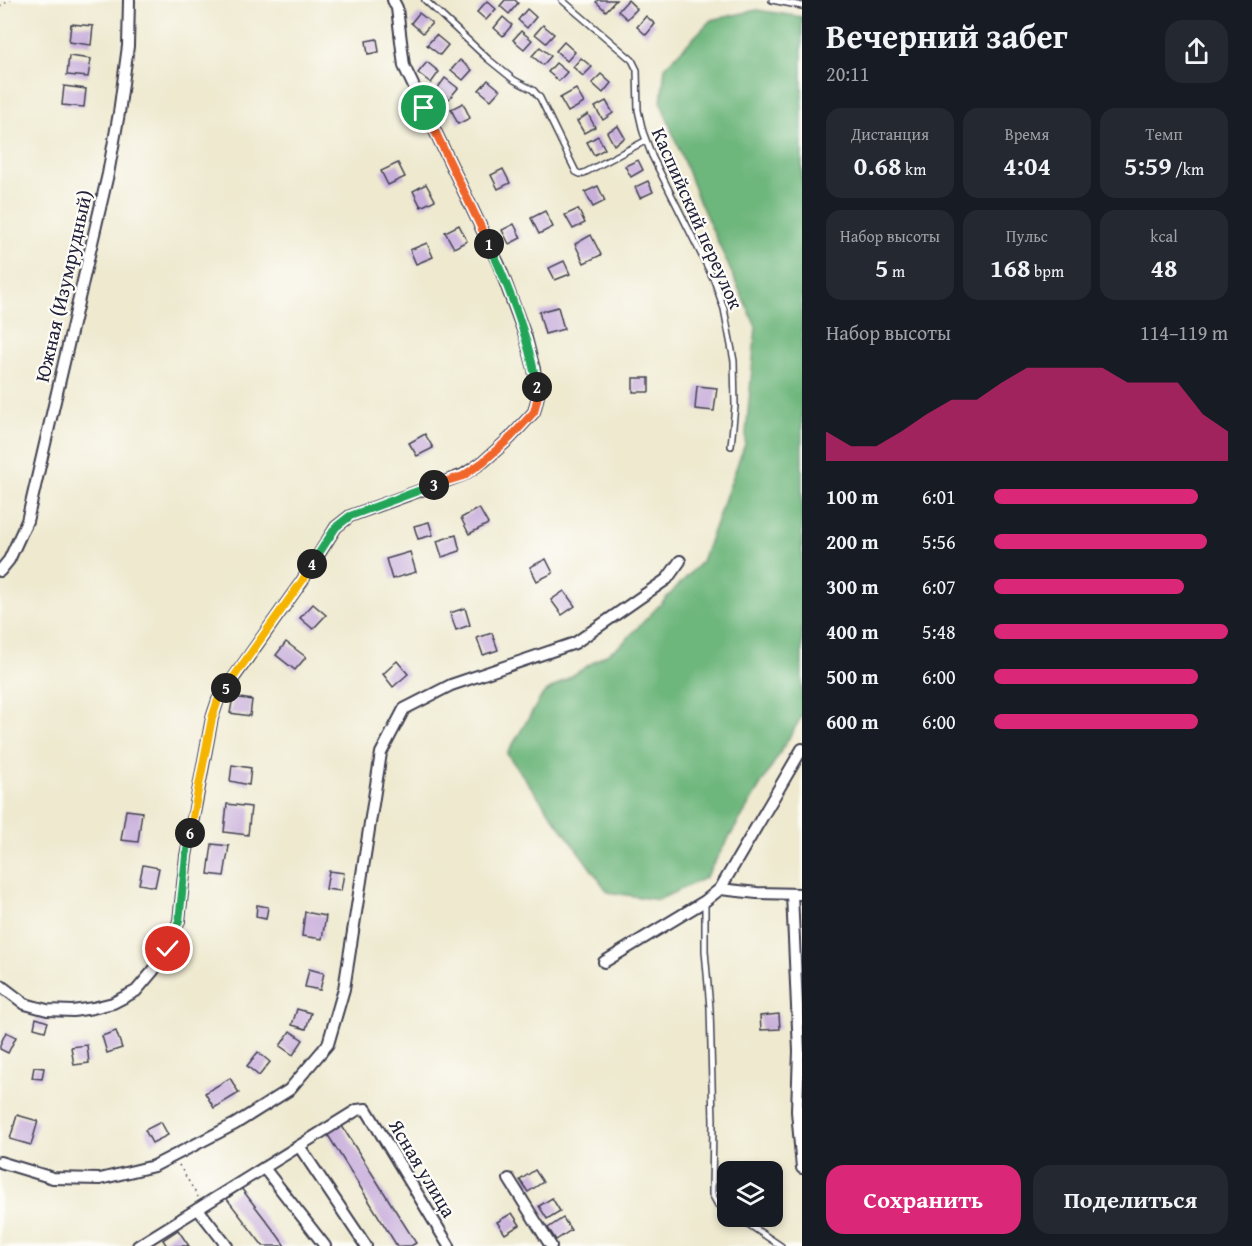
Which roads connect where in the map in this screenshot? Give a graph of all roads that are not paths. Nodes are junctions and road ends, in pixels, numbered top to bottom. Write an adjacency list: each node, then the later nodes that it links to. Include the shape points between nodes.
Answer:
1 (129, 0): 10 (street, Южная (Изумрудный), via 128,46 108,174 27,521)
2 (393, 0): 16 (street, via 404,66 499,265 526,338 538,396 534,412 510,438 463,476 350,516 336,527 218,700 186,856 179,921 168,949 135,991 112,1003 64,1011 25,1004)
3 (425, 0): 7 (lane, via 488,59 533,90 576,172 584,173)
4 (562, 0): 7 (lane, Каспийский переулок, via 636,65 638,110)
5 (772, 0): 6 (lane)
6 (802, 6)
7 (645, 141): 8 (lane, Каспийский переулок, via 714,280 724,309 734,362)
8 (731, 446)
9 (680, 561): 18 (street, via 667,579 575,643 451,685 404,709 381,753 344,989 328,1044 289,1090 235,1124 154,1166 100,1179 53,1178)
10 (0, 571)
11 (802, 749): 12 (street)
12 (720, 889): 13 (street); 14 (street)
13 (797, 894): 20 (street, via 797,1111)
14 (705, 901): 15 (street); 22 (lane, via 711,1019 712,1194)
15 (604, 962)
16 (0, 985)
17 (299, 1146): 19 (street); 25 (street, Ясная улица, via 357,1110 366,1109); 29 (street)
18 (0, 1162)
19 (264, 1168): 23 (street); 28 (street)
20 (802, 1168)
21 (509, 1179): 30 (street)
22 (717, 1203)
23 (201, 1207): 26 (street); 27 (street)
24 (753, 1227): 31 (lane)
25 (444, 1244)
26 (138, 1246)
27 (227, 1246)
28 (325, 1246)
29 (366, 1246)
30 (551, 1246)
31 (782, 1246)

